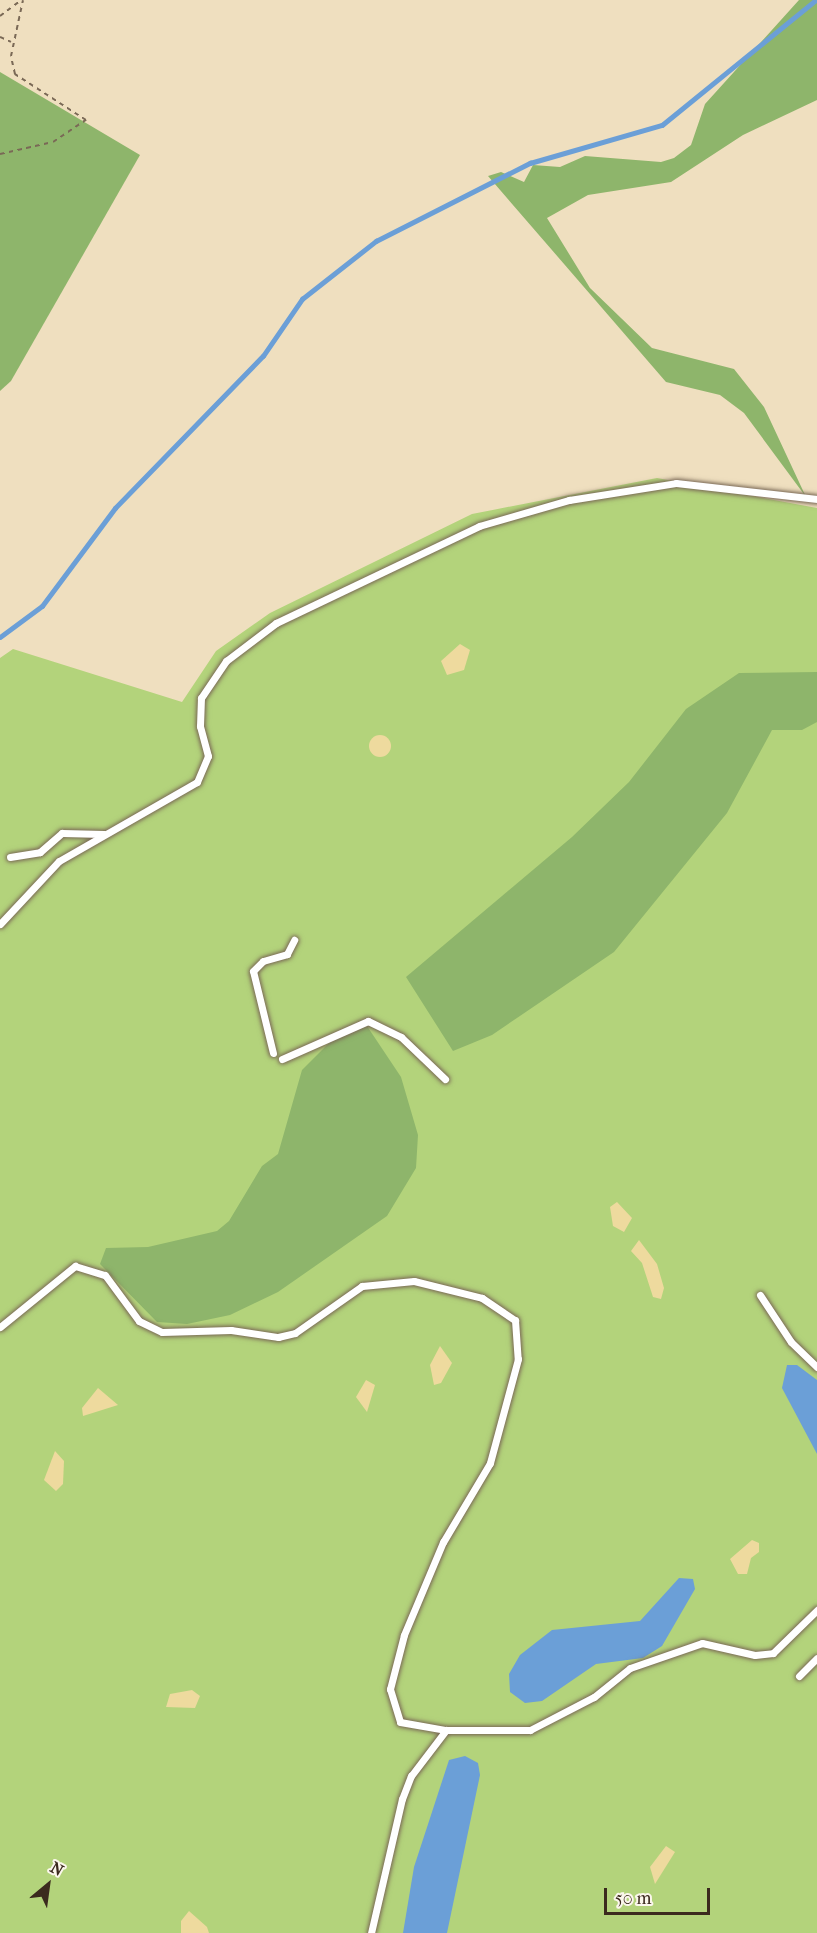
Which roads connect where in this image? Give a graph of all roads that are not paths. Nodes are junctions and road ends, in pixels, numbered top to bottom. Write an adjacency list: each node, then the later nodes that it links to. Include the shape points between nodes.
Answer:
1 (817, 499): 2 (lane, via 646,484 479,526 411,555 276,623 226,661 201,698 206,769 170,802)
2 (104, 834): 3 (lane, via 62,833 40,852); 4 (lane, via 58,861)
3 (10, 857)
4 (0, 924)
5 (294, 940): 6 (lane, via 287,954 263,961 254,971)
6 (273, 1053)
7 (282, 1059): 8 (lane, via 368,1021 393,1031)
8 (445, 1079)
9 (760, 1295): 11 (lane, via 791,1342)
10 (0, 1327): 15 (lane, via 75,1266 105,1275 140,1321 162,1332 231,1330 278,1337 295,1333 362,1286 414,1281 482,1298 515,1320 518,1359 490,1463 422,1585 390,1689 400,1722)
11 (817, 1367)
12 (817, 1610): 15 (lane, via 773,1653 755,1655 702,1643 630,1668 594,1697 530,1730)
13 (817, 1658): 14 (lane)
14 (799, 1676)
15 (446, 1730): 16 (lane, via 411,1776 402,1799)
16 (371, 1933)

